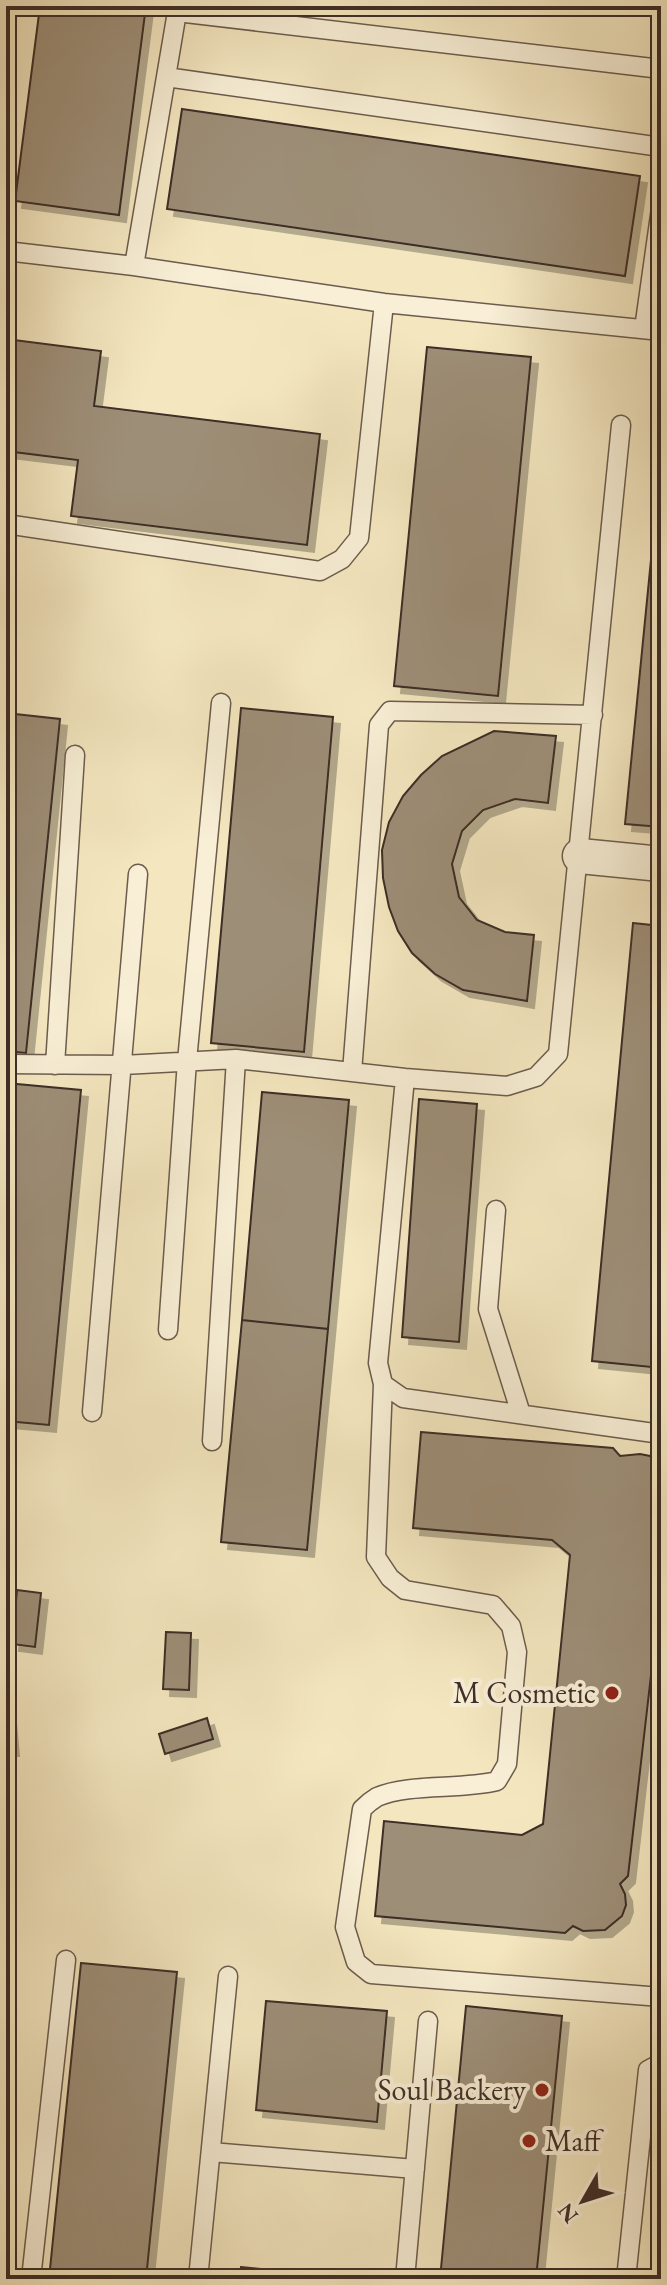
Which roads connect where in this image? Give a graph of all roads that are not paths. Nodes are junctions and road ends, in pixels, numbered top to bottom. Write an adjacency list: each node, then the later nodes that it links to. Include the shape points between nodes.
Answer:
1 (178, 9): 2 (lane); 3 (lane)
2 (661, 69)
3 (166, 77): 4 (lane); 7 (lane)
4 (661, 147)
5 (661, 208): 9 (lane)
6 (6, 251): 7 (lane)
7 (134, 266): 8 (lane)
8 (384, 303): 9 (lane); 11 (lane, via 359,538 342,559 320,571)
9 (652, 330)
10 (621, 425): 13 (lane)
11 (6, 524)
12 (221, 703): 19 (lane)
13 (593, 715): 15 (lane); 23 (lane, via 390,711 379,725)
14 (75, 755): 21 (lane)
15 (580, 856): 16 (street); 24 (lane, via 558,1054 536,1077 507,1086)
16 (661, 864)
17 (138, 874): 22 (lane)
18 (236, 1059): 19 (lane); 23 (lane); 31 (lane)
19 (187, 1061): 22 (lane); 26 (lane)
20 (6, 1064): 21 (lane)
21 (55, 1065): 22 (lane)
22 (123, 1065): 28 (lane)
23 (352, 1072): 24 (lane)
24 (405, 1078): 27 (lane, via 378,1363)
25 (496, 1210): 29 (lane, via 488,1309)
26 (168, 1330)
27 (383, 1384): 29 (lane, via 403,1398); 34 (lane, via 376,1557 405,1590 493,1605 511,1626 517,1652 507,1764 497,1781 403,1791 376,1797 362,1809 345,1927 356,1962 371,1974)
28 (92, 1412)
29 (521, 1414): 30 (lane)
30 (661, 1434)
31 (212, 1441)
32 (66, 1960): 39 (lane)
33 (228, 1976): 37 (lane)
34 (661, 1997)
35 (428, 2021): 38 (lane)
36 (661, 2063): 42 (lane, via 648,2070)
37 (211, 2152): 38 (lane); 40 (lane)
38 (415, 2169): 41 (lane)
39 (31, 2279)
40 (198, 2279)
41 (405, 2279)
42 (626, 2279)

